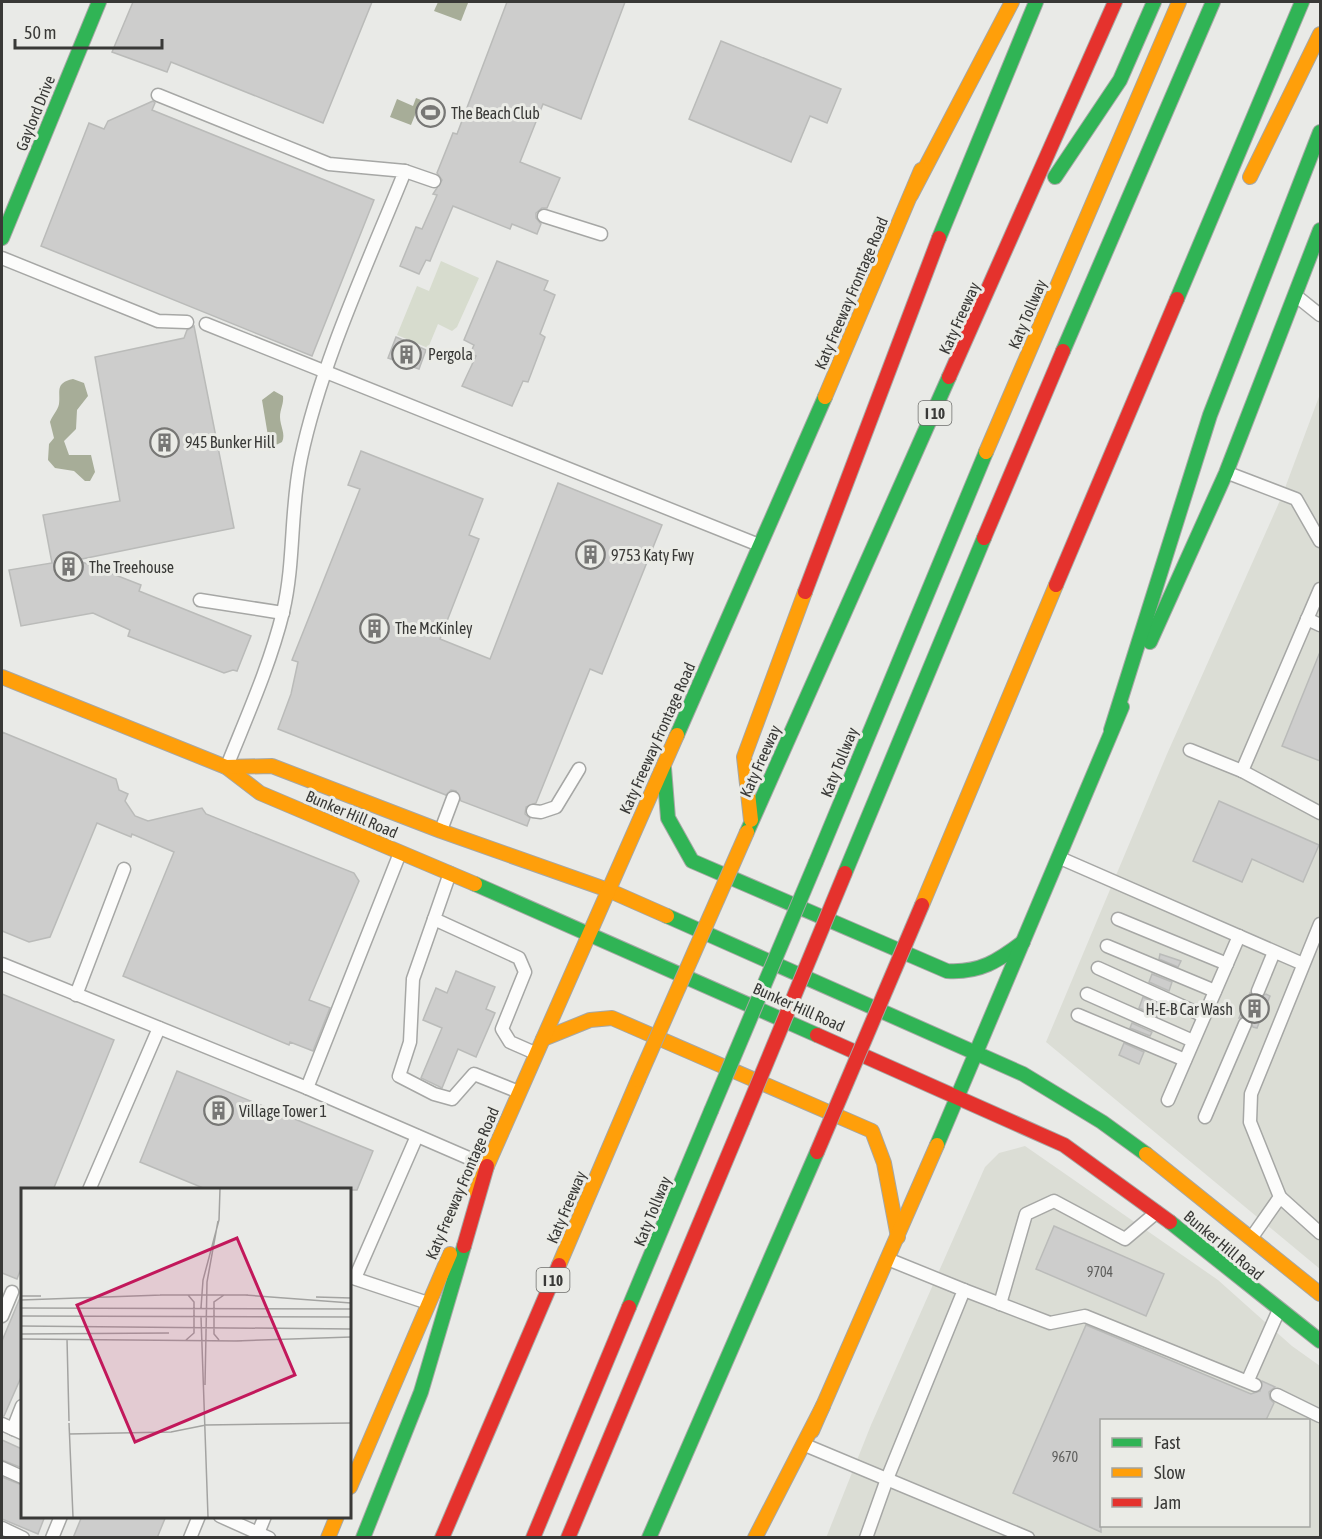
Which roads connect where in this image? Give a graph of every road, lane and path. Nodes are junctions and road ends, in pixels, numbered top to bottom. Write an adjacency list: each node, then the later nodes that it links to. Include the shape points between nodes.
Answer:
1 (99, 2): 21 (main road, Gaylord Drive)
2 (1012, 2): 17 (main road)
3 (1036, 2): 50 (main road, via 878,392 744,757)
4 (1114, 2): 22 (main road, Katy Freeway / I 10)
5 (1154, 2): 22 (main road, via 1120,80)
6 (1179, 2): 129 (main road, Katy Tollway, bridge, via 965,501)
7 (1213, 2): 130 (main road, bridge, via 1024,441)
8 (1302, 2): 29 (main road)
9 (980, 33): 17 (main road, Katy Freeway Frontage Road)
10 (1320, 34): 16 (main road)
11 (158, 95): 14 (lane, via 329,164)
12 (1245, 101): 29 (main road)
13 (1320, 132): 41 (main road, via 1210,414)
14 (405, 171): 15 (lane); 30 (lane)
15 (434, 181)
16 (1242, 192)
17 (911, 195): 34 (main road, Katy Freeway Frontage Road)
18 (544, 216): 20 (lane)
19 (1320, 230): 25 (main road)
20 (601, 234)
21 (2, 238)
22 (1007, 249): 50 (main road, Katy Freeway / I 10)
23 (1211, 255): 31 (main road)
24 (2, 258): 27 (lane, via 158,321)
25 (1294, 294): 26 (lane); 32 (main road)
26 (1320, 315)
27 (187, 322)
28 (206, 324): 30 (lane)
29 (1148, 366): 31 (main road)
30 (327, 371): 34 (lane); 37 (lane, via 301,457)
31 (1107, 466): 131 (main road, bridge)
32 (1227, 473): 33 (lane, via 1296,499); 41 (main road)
33 (1320, 541)
34 (760, 546): 43 (main road, Katy Freeway Frontage Road)
35 (1320, 589): 38 (lane)
36 (200, 600): 37 (lane)
37 (283, 613): 44 (lane)
38 (1307, 620): 39 (lane); 46 (lane)
39 (1320, 625)
40 (2, 677): 44 (main road, Bunker Hill Road)
41 (1111, 730): 53 (main road)
42 (1190, 750): 46 (lane)
43 (664, 764): 56 (main road, Katy Freeway Frontage Road); 62 (main road, via 668,818 692,861 947,971 970,973 986,969)
44 (226, 767): 51 (main road, Bunker Hill Road, via 272,766); 52 (main road, Bunker Hill Road, via 260,793)
45 (579, 769): 48 (lane, via 556,807)
46 (1242, 771): 49 (lane)
47 (453, 798): 51 (lane)
48 (533, 811)
49 (1320, 813)
50 (749, 827): 128 (main road, Katy Freeway / I 10, bridge)
51 (441, 831): 56 (main road, Bunker Hill Road)
52 (401, 852): 55 (main road, Bunker Hill Road); 82 (lane)
53 (1059, 857): 61 (lane); 62 (main road)
54 (124, 869): 72 (lane)
55 (450, 873): 57 (lane); 60 (main road, Bunker Hill Road)
56 (608, 890): 60 (main road, Katy Freeway Frontage Road); 79 (main road, Bunker Hill Road)
57 (434, 919): 80 (lane, via 519,958 525,972 502,1029 510,1042); 83 (lane, via 413,979 410,1042 399,1076 452,1099 474,1074)
58 (1118, 919): 66 (lane)
59 (1320, 924): 67 (lane)
60 (590, 933): 77 (main road, Katy Freeway Frontage Road); 84 (main road, Bunker Hill Road)
61 (1239, 936): 64 (lane); 66 (lane)
62 (1023, 942): 79 (main road)
63 (1107, 946): 70 (lane)
64 (1274, 952): 67 (lane); 69 (lane)
65 (2, 964): 72 (lane)
66 (1227, 964): 70 (lane)
67 (1304, 964): 90 (lane, via 1251,1094 1250,1122)
68 (1098, 968): 74 (lane)
69 (1258, 991)
70 (1215, 992): 74 (lane)
71 (1087, 994): 78 (lane)
72 (76, 995): 76 (lane)
73 (1078, 1015): 81 (lane)
74 (1204, 1016): 78 (lane)
75 (1245, 1024): 86 (lane)
76 (159, 1028): 82 (lane); 89 (lane)
77 (543, 1040): 80 (main road, Katy Freeway Frontage Road); 93 (main road, via 590,1020 612,1018 872,1131 882,1155)
78 (1193, 1041): 81 (lane)
79 (976, 1053): 84 (main road); 94 (main road, Bunker Hill Road, via 1023,1074 1094,1115)
80 (536, 1054): 83 (main road, Katy Freeway Frontage Road)
81 (1185, 1060): 85 (lane)
82 (307, 1088): 87 (lane)
83 (519, 1093): 88 (main road, Katy Freeway Frontage Road)
84 (958, 1096): 91 (main road, Bunker Hill Road, via 1064,1145); 93 (main road)
85 (1168, 1100)
86 (1205, 1117)
87 (417, 1136): 88 (lane); 96 (lane)
88 (487, 1166): 100 (main road, Katy Freeway Frontage Road); 127 (main road, via 421,1392)
89 (93, 1188)
90 (1280, 1197): 92 (lane); 94 (lane)
91 (1158, 1212): 101 (lane, via 1125,1239 1054,1201 1026,1214); 102 (main road, Bunker Hill Road)
92 (1320, 1233)
93 (897, 1237): 95 (main road)
94 (1251, 1239): 99 (main road, Bunker Hill Road)
95 (889, 1259): 97 (lane); 106 (main road)
96 (352, 1278): 100 (lane)
97 (964, 1290): 101 (lane); 114 (lane)
98 (12, 1292): 103 (lane)
99 (1320, 1294)
100 (428, 1303): 111 (main road, Katy Freeway Frontage Road)
101 (1000, 1304): 102 (lane, via 1050,1323 1085,1316 1251,1383)
102 (1278, 1312): 104 (main road, Bunker Hill Road)
103 (2, 1316)
104 (1320, 1341)
105 (1277, 1395): 108 (lane)
106 (823, 1406): 110 (main road); 132 (main road)
107 (21, 1408): 109 (lane)
108 (1320, 1416)
109 (12, 1428)
110 (806, 1445): 114 (lane); 133 (main road)
111 (354, 1463): 115 (main road, Katy Freeway Frontage Road)
112 (2, 1468): 113 (lane)
113 (21, 1477)
114 (887, 1479): 134 (lane); 135 (lane)
115 (351, 1481)
116 (60, 1518): 124 (lane)
117 (198, 1518): 125 (lane)
118 (224, 1518): 122 (lane)
119 (266, 1518): 122 (lane)
120 (336, 1518): 126 (main road)
121 (2, 1528): 123 (lane)
122 (261, 1536)
123 (23, 1538)
124 (52, 1538)
125 (190, 1538)
126 (328, 1538)
127 (363, 1538)
128 (442, 1538)
129 (533, 1538)
130 (568, 1538)
131 (649, 1538)
132 (755, 1538)
133 (764, 1538)
134 (866, 1538)
135 (1028, 1538)

